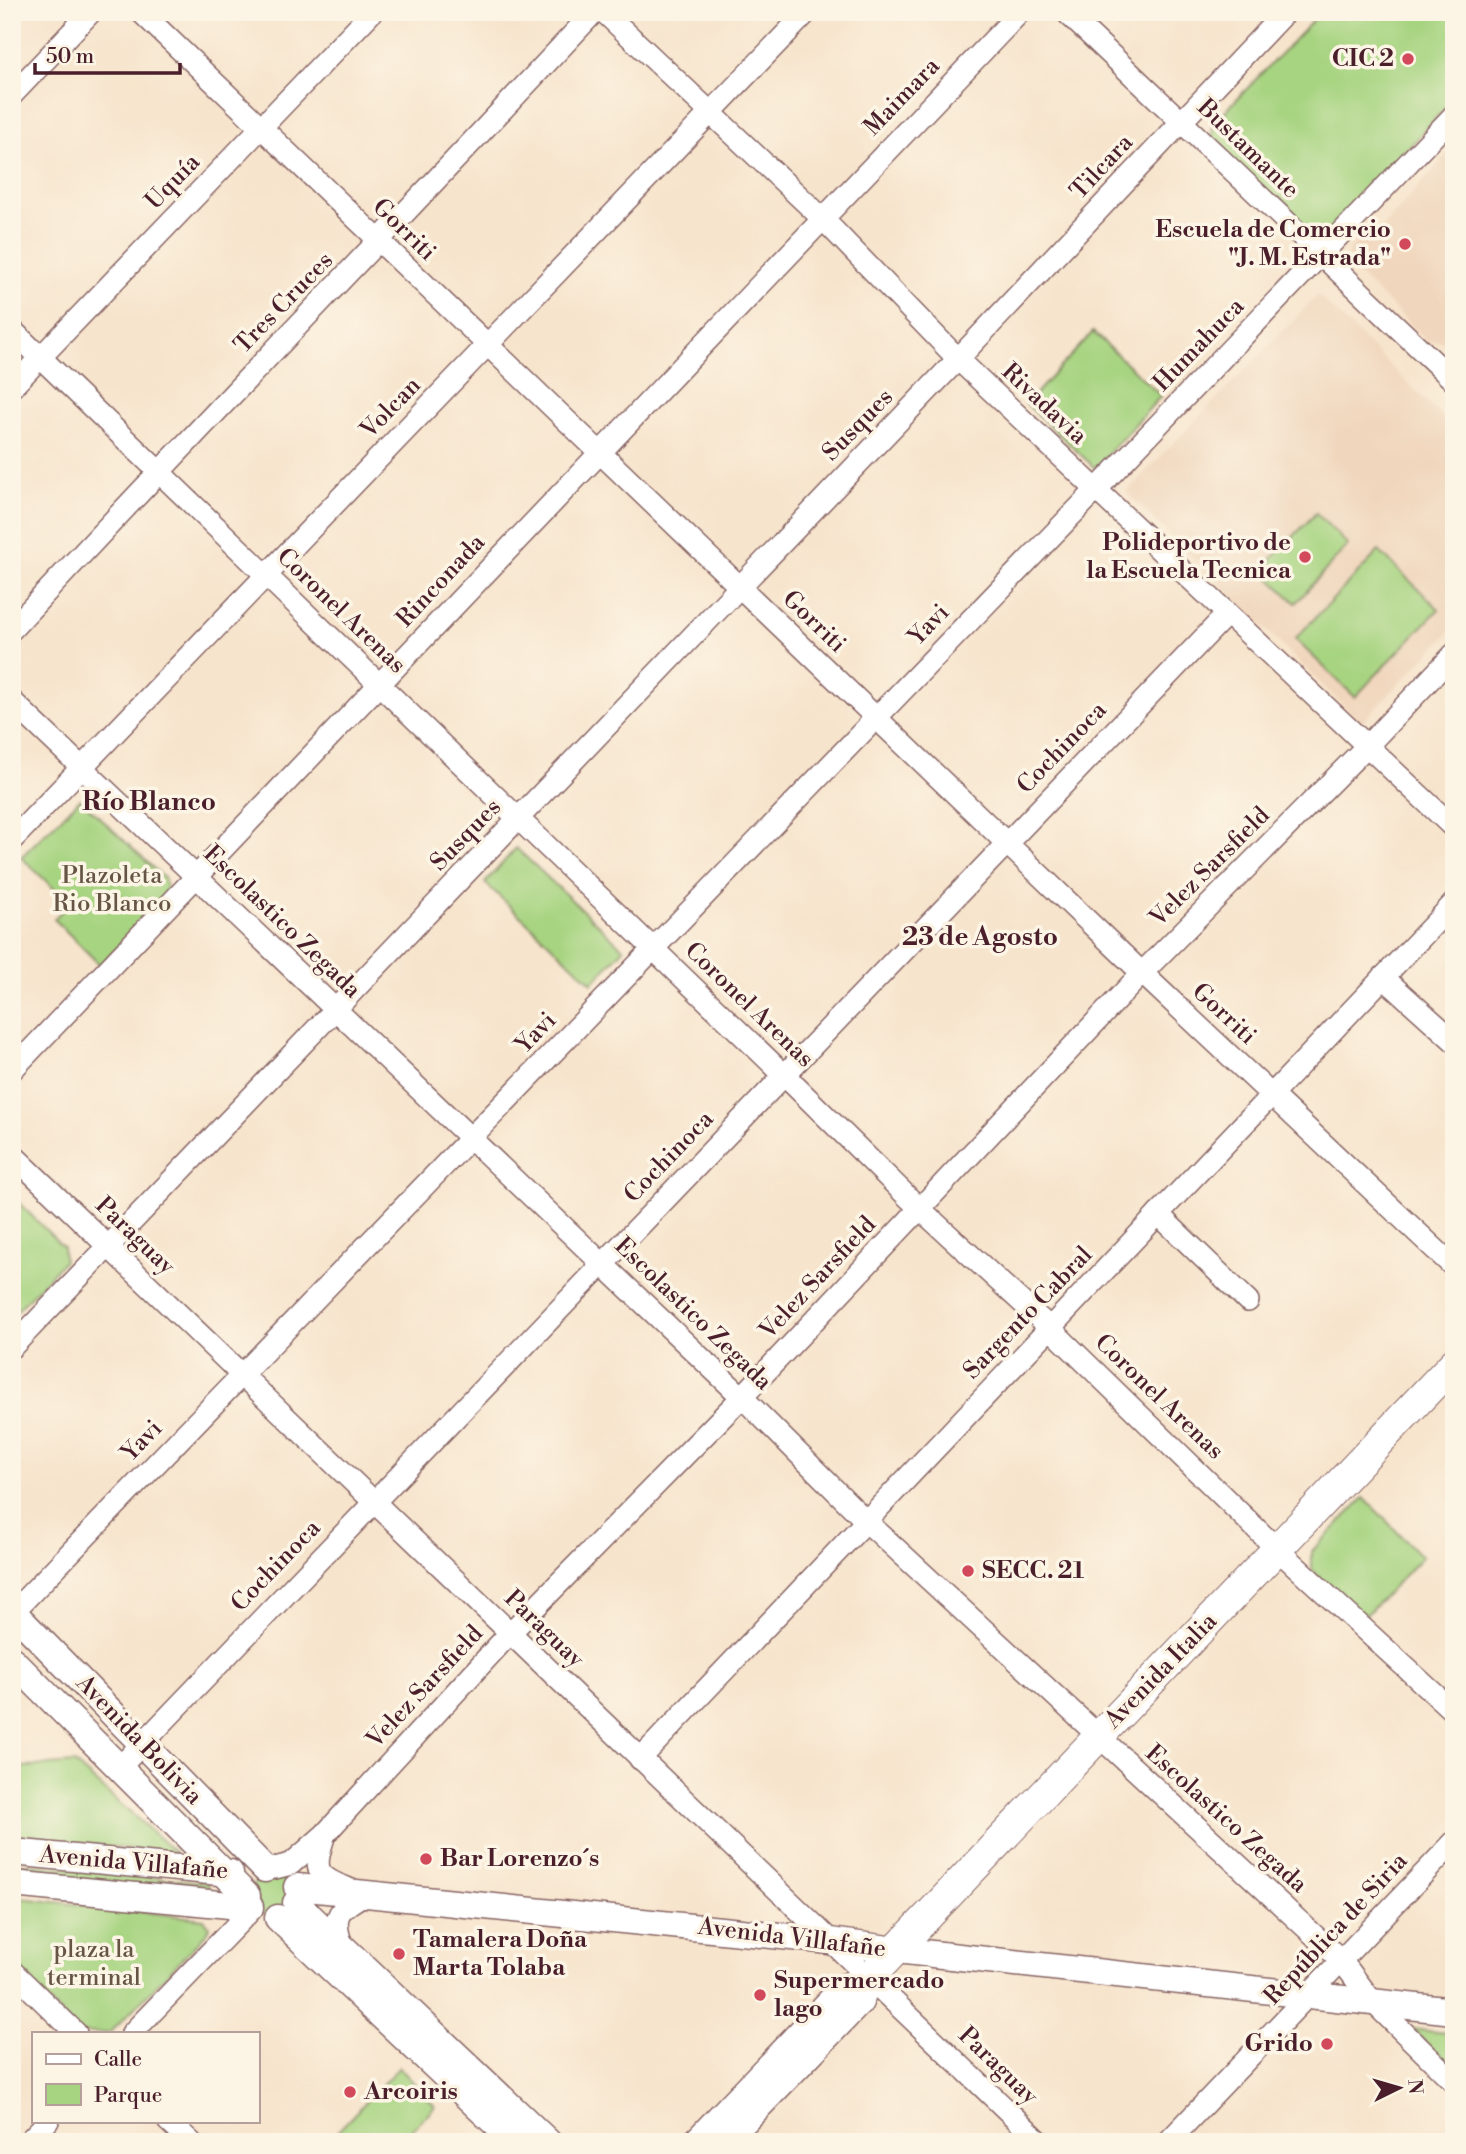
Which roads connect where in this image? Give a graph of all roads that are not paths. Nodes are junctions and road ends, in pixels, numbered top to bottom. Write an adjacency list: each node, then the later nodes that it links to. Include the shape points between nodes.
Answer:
1 (91, 12): 10 (street)
2 (141, 12): 14 (street, Gorriti)
3 (372, 12): 14 (street, Uquía)
4 (594, 12): 16 (street, Tres Cruces)
5 (604, 12): 11 (street, Rivadavia)
6 (807, 12): 11 (street, Volcan)
7 (1020, 12): 15 (street, Maimara)
8 (1066, 12): 13 (street, Bustamante)
9 (1285, 12): 13 (street, Tilcara)
10 (12, 95)
11 (710, 113): 15 (street, Rivadavia); 19 (street, Volcan)
12 (1454, 115): 17 (street, Humahuca)
13 (1181, 122): 17 (street, Bustamante); 21 (street, Tilcara)
14 (261, 128): 16 (street, Gorriti); 20 (street, Uquía)
15 (822, 218): 21 (street, Rivadavia); 24 (street, Rinconada)
16 (379, 243): 19 (street, Gorriti); 25 (street, Tres Cruces)
17 (1321, 255): 22 (street, Bustamante); 26 (street, Humahuca)
18 (12, 330): 20 (street, Coronel Arenas)
19 (488, 345): 24 (street, Gorriti); 27 (street, Volcan)
20 (41, 358): 23 (street, Uquía); 25 (street, Coronel Arenas)
21 (958, 359): 26 (street, Rivadavia); 28 (street, Susques)
22 (1454, 381)
23 (12, 387)
24 (599, 452): 28 (street, Gorriti); 32 (street, Rinconada)
25 (159, 471): 27 (street, Coronel Arenas); 30 (street, Tres Cruces)
26 (1097, 490): 29 (street, Rivadavia); 34 (street, Yavi)
27 (266, 576): 32 (street, Coronel Arenas); 36 (street, Volcan)
28 (740, 587): 34 (street, Gorriti); 37 (street, Susques)
29 (1227, 614): 35 (street, Rivadavia); 40 (street, Cochinoca)
30 (12, 629)
31 (1454, 654): 35 (street, Velez Sarsfield)
32 (379, 684): 37 (street, Coronel Arenas); 41 (street, Rinconada)
33 (12, 701): 36 (street, Escolastico Zegada)
34 (876, 718): 40 (street, Gorriti); 43 (street, Yavi)
35 (1367, 746): 38 (street, Rivadavia); 44 (street, Velez Sarsfield)
36 (82, 768): 39 (street, Volcan); 41 (street, Escolastico Zegada)
37 (518, 818): 43 (street, Coronel Arenas); 46 (street, Susques)
38 (1454, 828)
39 (12, 840)
40 (1007, 843): 44 (street, Gorriti); 49 (street, Cochinoca)
41 (196, 877): 46 (street, Escolastico Zegada); 48 (street, Rinconada)
42 (1454, 903): 45 (street, Sargento Cabral)
43 (654, 949): 49 (street, Coronel Arenas); 51 (street, Yavi)
44 (1142, 973): 50 (street, Gorriti); 53 (street, Velez Sarsfield)
45 (1383, 977): 47 (street); 50 (street, Sargento Cabral)
46 (335, 1009): 51 (street, Escolastico Zegada); 55 (street, Susques)
47 (1454, 1041)
48 (12, 1070)
49 (784, 1075): 53 (street, Coronel Arenas); 56 (street, Cochinoca)
50 (1272, 1095): 54 (street, Sargento Cabral); 57 (street, Gorriti)
51 (471, 1138): 56 (street, Escolastico Zegada); 62 (street, Yavi)
52 (12, 1154): 55 (street, Paraguay)
53 (919, 1208): 59 (street, Coronel Arenas); 63 (street, Velez Sarsfield)
54 (1158, 1214): 58 (street); 59 (street, Sargento Cabral)
55 (108, 1247): 60 (street, Susques); 62 (street, Paraguay)
56 (603, 1264): 63 (street, Escolastico Zegada); 64 (street, Cochinoca)
57 (1454, 1268)
58 (1248, 1301)
59 (1050, 1328): 65 (street, Sargento Cabral); 66 (street, Coronel Arenas)
60 (12, 1347)
61 (1454, 1363): 66 (main road, Avenida Italia)
62 (242, 1375): 64 (street, Paraguay); 67 (street, Yavi)
63 (742, 1397): 65 (street, Escolastico Zegada); 68 (street, Velez Sarsfield)
64 (374, 1502): 68 (street, Paraguay); 72 (street, Cochinoca)
65 (866, 1521): 71 (street, Escolastico Zegada); 73 (street, Sargento Cabral)
66 (1277, 1549): 70 (street, Coronel Arenas); 71 (main road, Avenida Italia)
67 (13, 1612): 72 (street, Avenida Bolivia)
68 (510, 1633): 73 (street, Paraguay); 75 (street, Velez Sarsfield)
69 (12, 1660): 74 (street, Avenida Bolivia)
70 (1454, 1712)
71 (1098, 1738): 85 (main road, Avenida Italia); 86 (street, Escolastico Zegada)
72 (142, 1744): 74 (street, Cochinoca); 80 (street, Avenida Bolivia)
73 (640, 1759): 83 (street, Paraguay)
74 (120, 1767): 78 (street, Avenida Bolivia)
75 (325, 1834): 80 (street, Velez Sarsfield); 81 (street, via 318,1870 323,1877)
76 (1454, 1842): 86 (street, República de Siria)
77 (12, 1852): 78 (street, Avenida Villafañe)
78 (223, 1873): 80 (street, Avenida Bolivia)
79 (12, 1884): 80 (street, Avenida Villafañe)
80 (258, 1887): 82 (street, via 259,1916 268,1919); 82 (street, via 285,1871 293,1878); 93 (street, Velez Sarsfield)
81 (365, 1894): 82 (street, Avenida Villafañe); 83 (street, Avenida Villafañe); 84 (street, via 338,1915)
82 (290, 1903): 84 (street); 99 (street)
83 (830, 1941): 85 (street, Avenida Villafañe); 88 (street, Paraguay)
84 (342, 1945): 100 (street)
85 (896, 1950): 88 (main road, Avenida Italia); 89 (street, Avenida Villafañe)
86 (1341, 1960): 89 (street, República de Siria); 90 (street, Escolastico Zegada)
87 (12, 1970): 92 (street)
88 (869, 1979): 101 (street, Avenida Italia, via 844,1987); 102 (street, Avenida Italia, via 860,2003); 103 (street, Paraguay)
89 (1311, 1994): 90 (street, Avenida Villafañe); 104 (street, República de Siria)
90 (1371, 2001): 91 (street, Avenida Villafañe); 94 (street)
91 (1454, 2011)
92 (75, 2032)
93 (133, 2032)
94 (1454, 2082)
95 (47, 2122): 97 (street)
96 (169, 2122): 98 (street)
97 (28, 2142)
98 (191, 2142)
99 (515, 2142)
100 (548, 2142)
101 (696, 2142)
102 (724, 2142)
103 (1040, 2142)
104 (1168, 2142)

